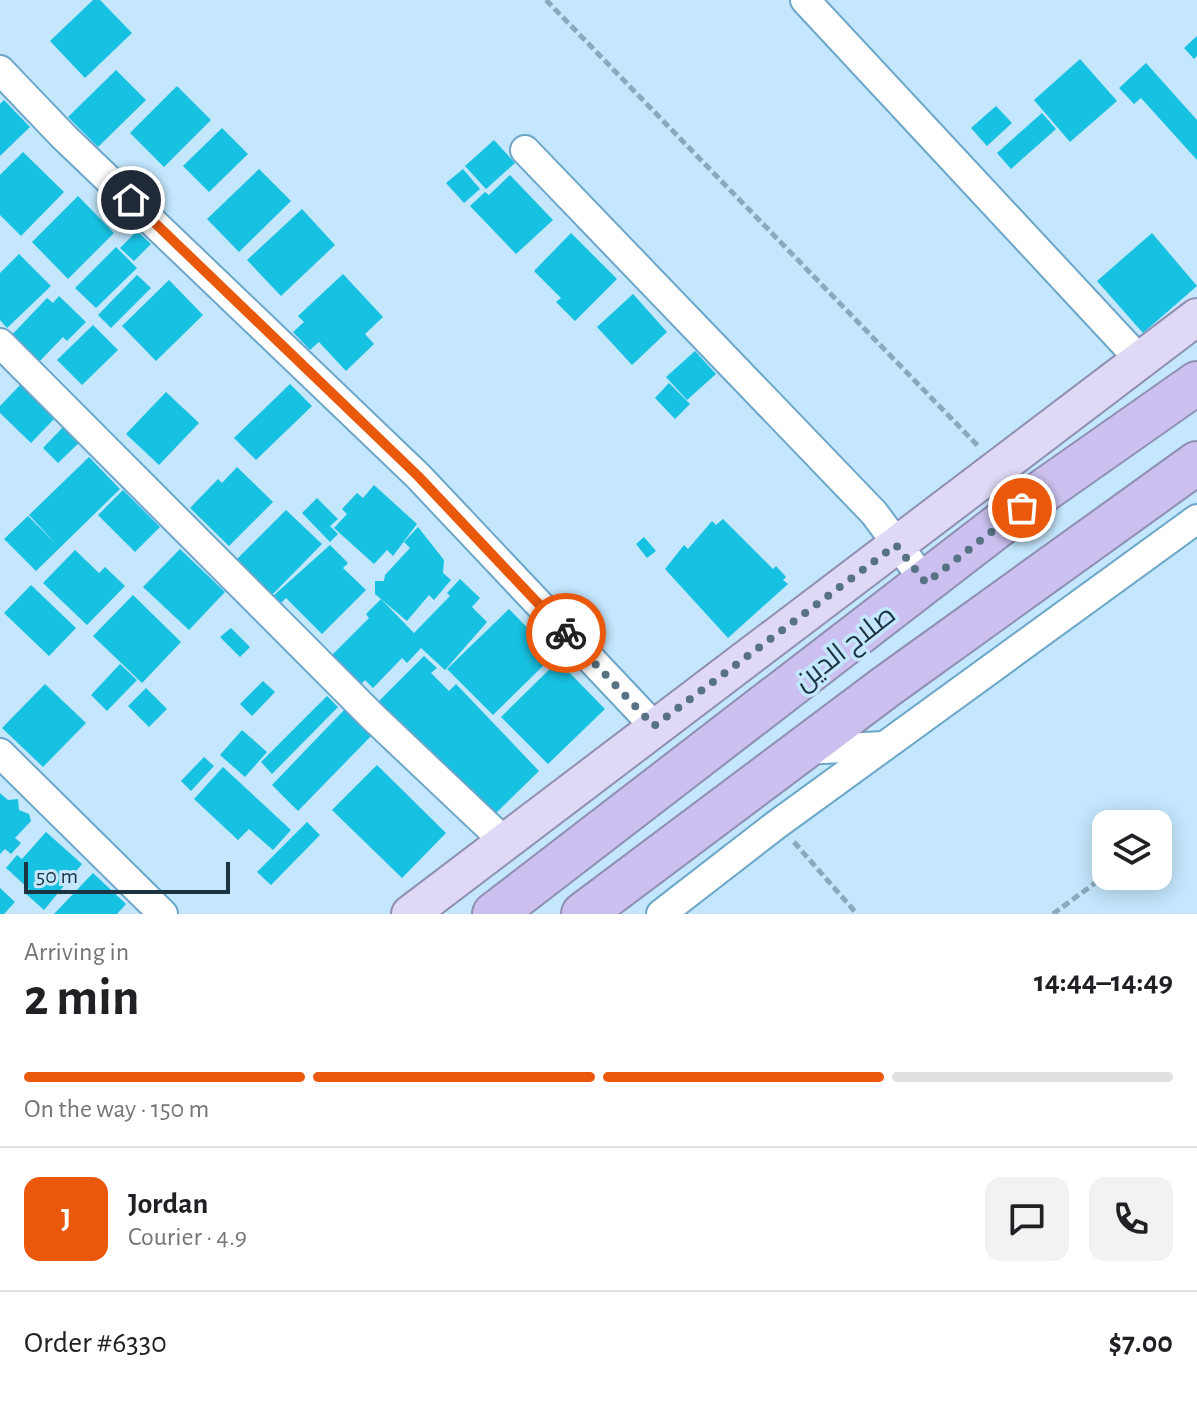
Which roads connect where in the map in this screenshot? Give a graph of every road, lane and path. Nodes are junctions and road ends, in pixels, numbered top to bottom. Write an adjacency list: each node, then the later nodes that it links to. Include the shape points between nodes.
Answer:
1 (546, 0): 10 (path)
2 (805, 0): 7 (street)
3 (0, 70): 14 (street, via 418,476)
4 (525, 150): 12 (street, via 843,480)
5 (1197, 317): 7 (main road)
6 (0, 343): 19 (street)
7 (1139, 359): 10 (main road)
8 (1197, 383): 13 (highway, صلاح الدين, via 1046,489)
9 (1197, 463): 16 (highway, صلاح الدين)
10 (998, 468): 12 (main road)
11 (1197, 519): 15 (street)
12 (896, 545): 13 (street); 14 (main road)
13 (926, 583): 23 (highway, صلاح الدين)
14 (654, 726): 19 (main road)
15 (884, 746): 16 (street); 18 (street)
16 (803, 750): 24 (highway, صلاح الدين)
17 (0, 753): 21 (street)
18 (776, 825): 25 (street); 26 (path)
19 (506, 843): 22 (main road)
20 (1092, 885): 27 (path)
21 (163, 914)
22 (410, 914)
23 (494, 914)
24 (583, 914)
25 (661, 914)
26 (857, 914)
27 (1053, 914)

